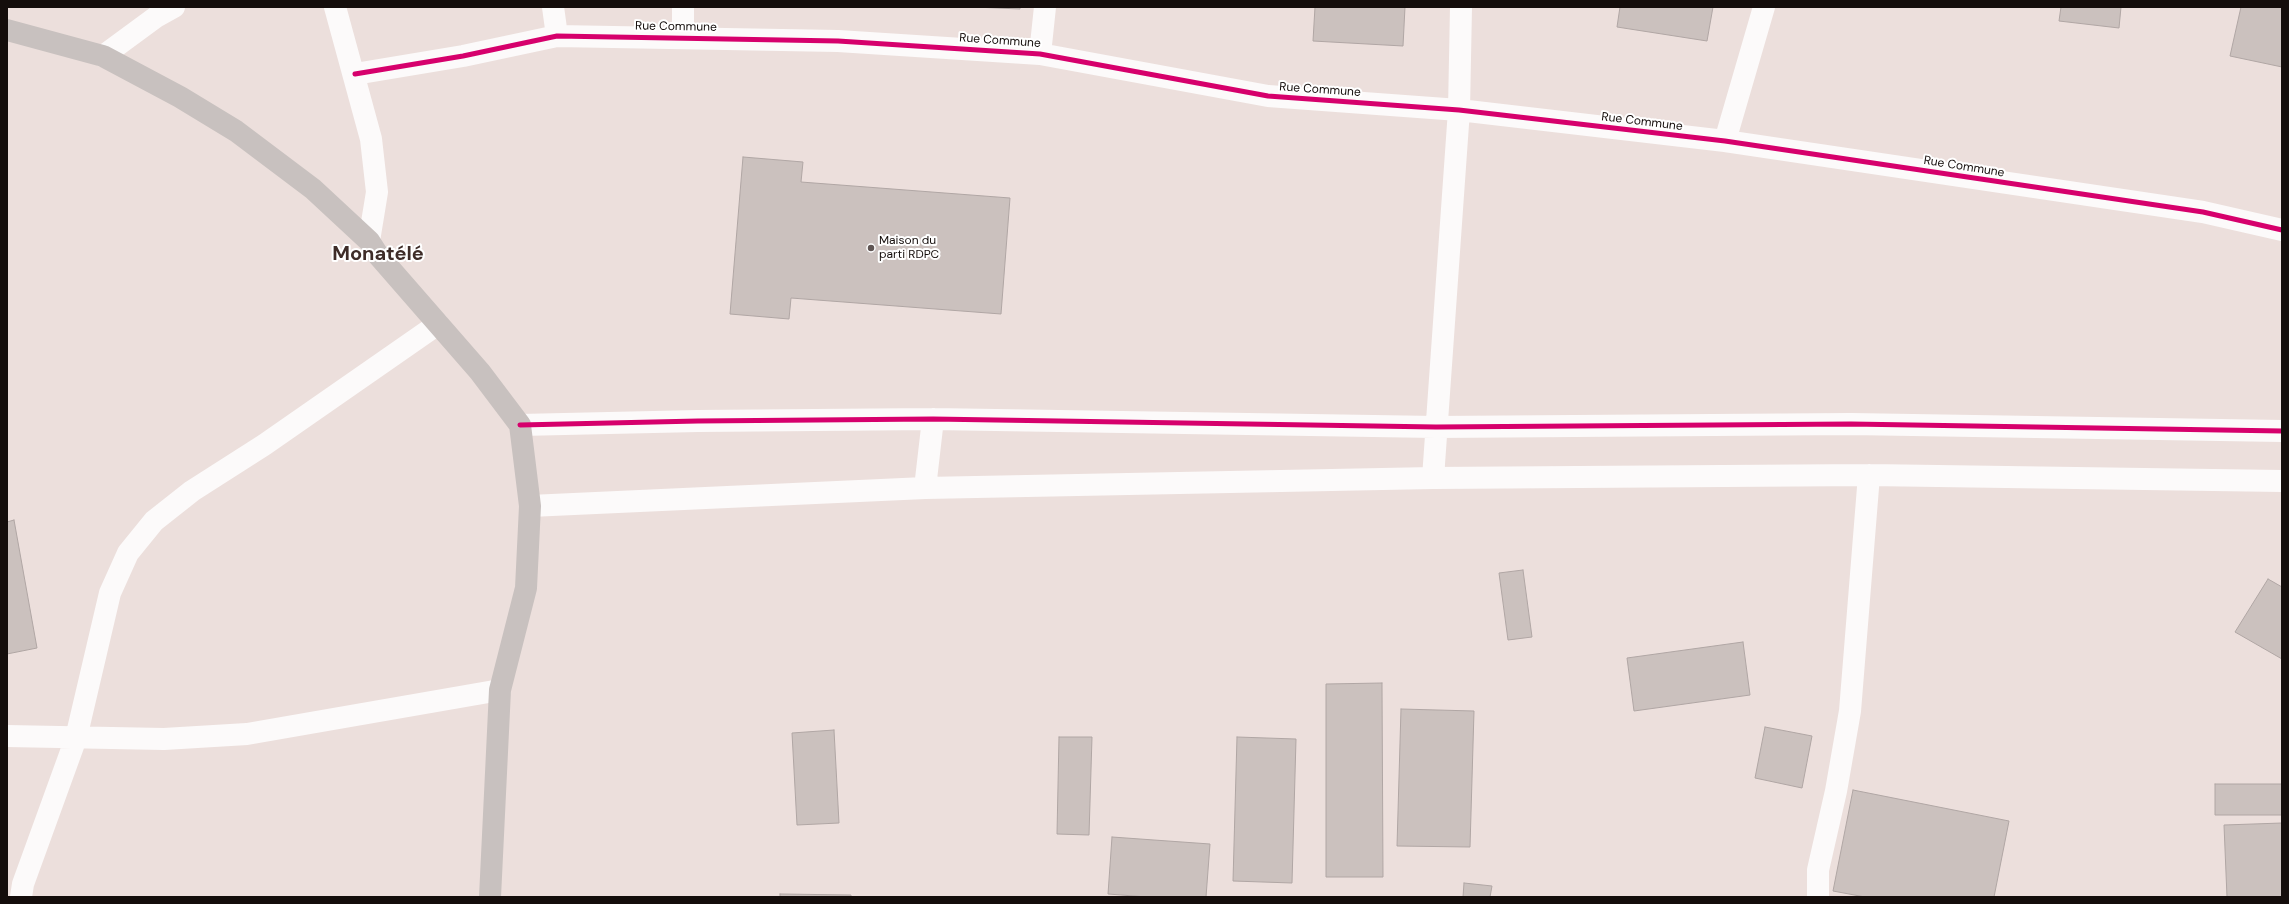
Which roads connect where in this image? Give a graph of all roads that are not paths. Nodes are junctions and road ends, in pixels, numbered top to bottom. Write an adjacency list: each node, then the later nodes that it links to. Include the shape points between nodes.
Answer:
1 (335, 7): 13 (street)
2 (553, 7): 9 (street)
3 (683, 7): 10 (street)
4 (1045, 7): 11 (street)
5 (1461, 7): 14 (street)
6 (1764, 7): 15 (street)
7 (160, 10): 12 (street)
8 (7, 30): 12 (main road)
9 (557, 36): 10 (street, Rue Commune); 13 (street, Rue Commune, via 463,56)
10 (683, 37): 11 (street, Rue Commune, via 838,41)
11 (1040, 54): 14 (street, Rue Commune, via 1268,96)
12 (103, 56): 17 (main road, via 180,97 236,131 313,189)
13 (354, 74): 17 (street, via 371,139 378,192)
14 (1459, 110): 15 (street, Rue Commune); 21 (street)
15 (1725, 141): 16 (street, Rue Commune, via 2202,212)
16 (2282, 230)
17 (374, 248): 18 (main road)
18 (438, 324): 20 (main road, via 480,372); 30 (street, via 264,445 192,491 154,521 128,553 110,593)
19 (933, 419): 20 (street); 21 (street); 26 (street)
20 (520, 425): 27 (main road)
21 (1436, 427): 22 (street, via 1850,424); 24 (street)
22 (2282, 431)
23 (1869, 475): 24 (street); 25 (street); 33 (street, via 1850,711 1836,791 1818,870)
24 (1434, 478): 26 (street)
25 (2282, 482)
26 (925, 488): 27 (street)
27 (530, 506): 28 (main road, via 526,588)
28 (500, 690): 30 (street, via 247,734 164,739); 32 (main road)
29 (7, 736): 30 (street)
30 (76, 738): 31 (street)
31 (20, 897)
32 (490, 897)
33 (1818, 897)

